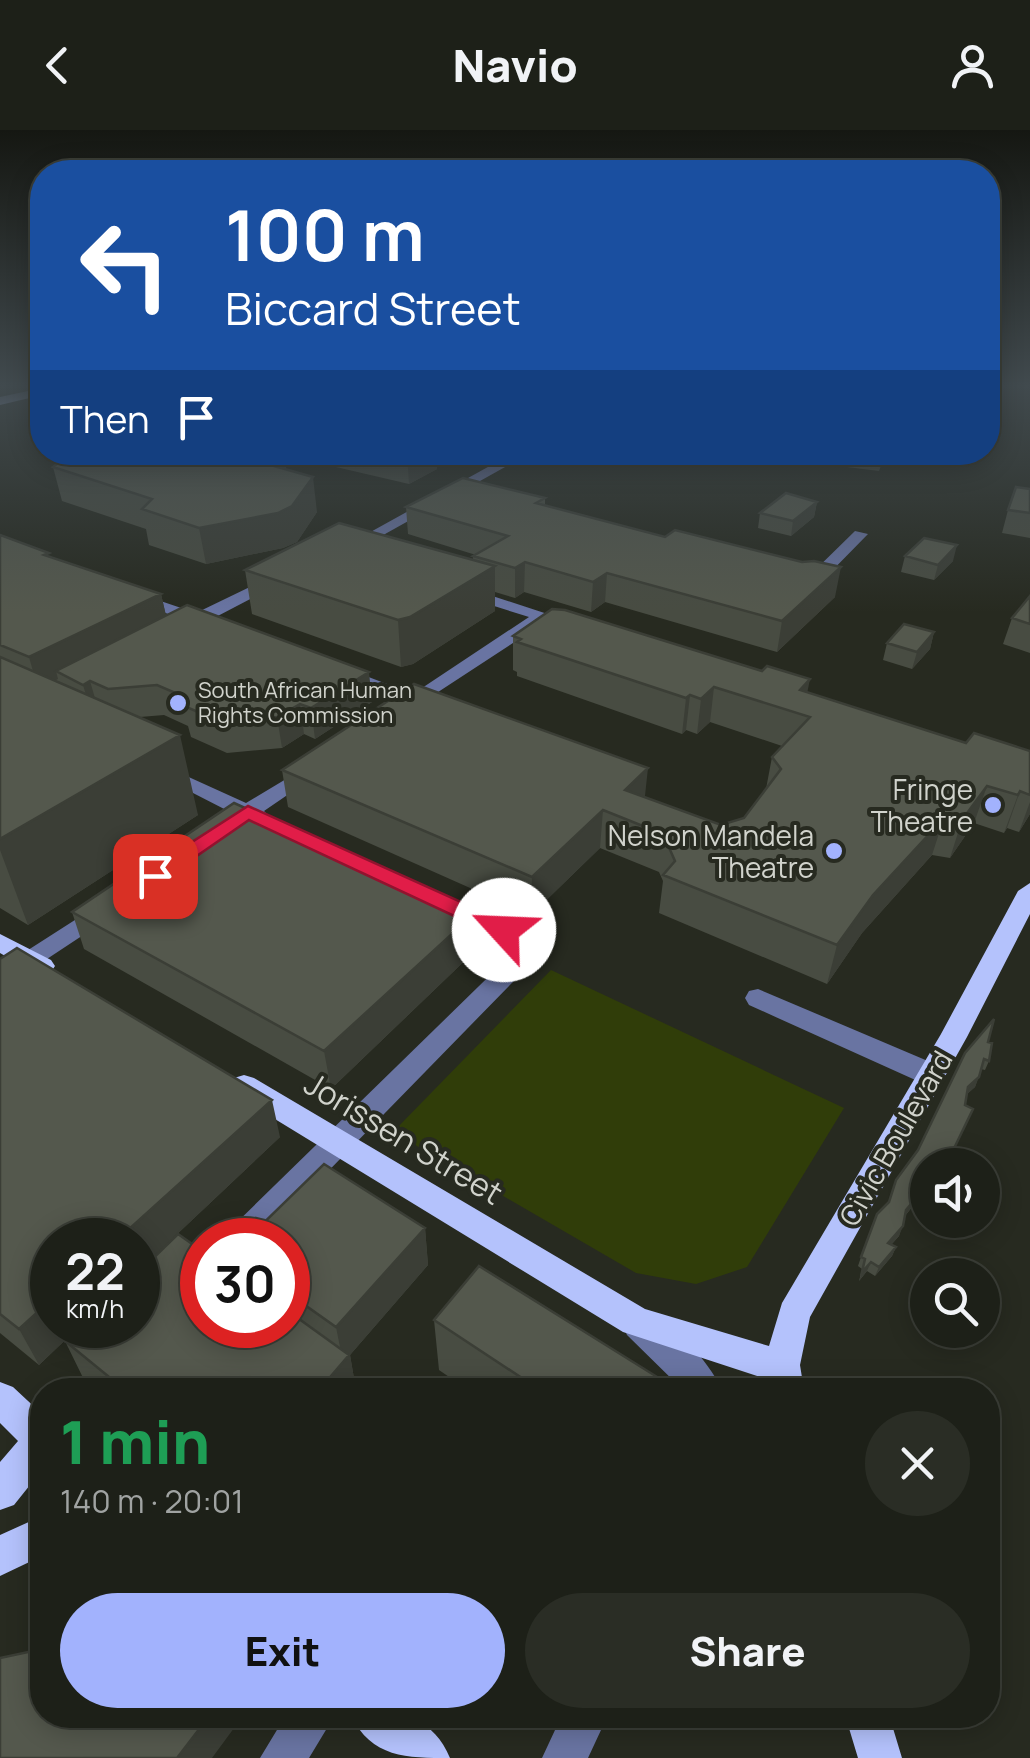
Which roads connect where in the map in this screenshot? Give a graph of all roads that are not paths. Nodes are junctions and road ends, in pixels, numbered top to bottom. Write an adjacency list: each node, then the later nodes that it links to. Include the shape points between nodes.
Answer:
1 (501, 465): 3 (street)
2 (501, 465): 6 (street)
3 (451, 492): 4 (street); 6 (street)
4 (483, 501)
5 (860, 534): 9 (street, via 812,582)
6 (331, 554): 7 (street)
7 (358, 560)
8 (288, 574): 13 (street)
9 (781, 579)
10 (450, 588): 12 (street)
11 (112, 589): 13 (street)
12 (542, 616): 15 (street); 18 (street)
13 (196, 620): 14 (street); 16 (street)
14 (232, 633)
15 (600, 633)
16 (161, 638)
17 (324, 667): 18 (street)
18 (416, 700): 19 (street)
19 (385, 721)
20 (324, 761): 22 (street)
21 (144, 764): 22 (street)
22 (248, 812): 23 (street); 24 (street)
23 (280, 827)
24 (217, 833)
25 (416, 890): 35 (street, via 536,945)
26 (1030, 891): 34 (main road, Civic Boulevard)
27 (124, 896): 29 (street)
28 (0, 942): 29 (main road)
29 (31, 960): 30 (street); 31 (main road)
30 (0, 980)
31 (64, 980)
32 (758, 998): 34 (street)
33 (218, 1070): 35 (main road, Jorissen Street)
34 (932, 1075): 39 (main road, Civic Boulevard, via 794,1314)
35 (337, 1141): 36 (street); 37 (main road, Jorissen Street)
36 (262, 1218)
37 (635, 1321): 38 (street); 39 (main road, Jorissen Street)
38 (696, 1378)
39 (784, 1378)
40 (0, 1399): 41 (main road)
41 (30, 1428)
42 (30, 1454): 43 (main road)
43 (0, 1490)
44 (30, 1542): 45 (main road)
45 (0, 1556)
46 (304, 1728): 50 (street)
47 (390, 1728): 51 (main road)
48 (579, 1728): 52 (street)
49 (871, 1728): 53 (main road)
50 (282, 1758)
51 (428, 1758)
52 (564, 1758)
53 (880, 1758)

